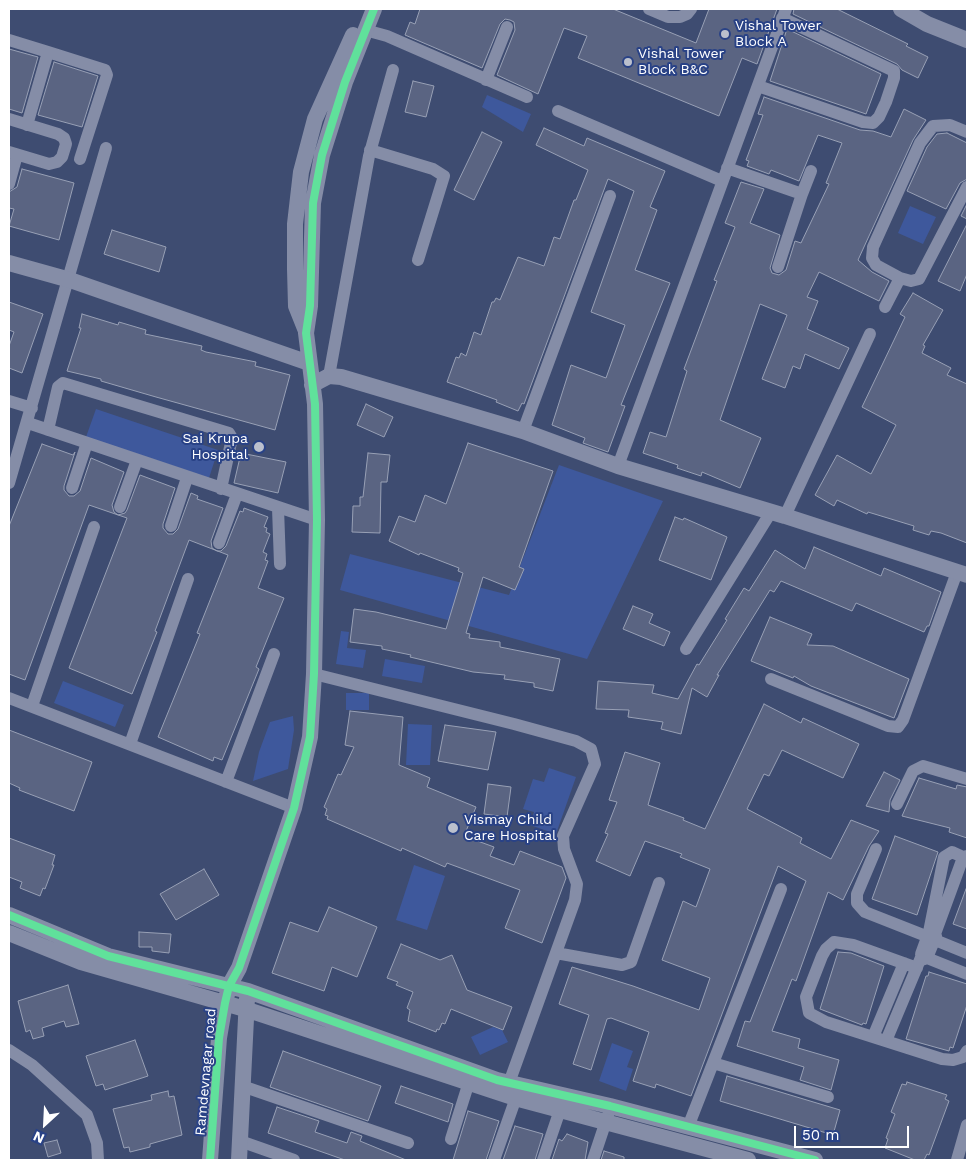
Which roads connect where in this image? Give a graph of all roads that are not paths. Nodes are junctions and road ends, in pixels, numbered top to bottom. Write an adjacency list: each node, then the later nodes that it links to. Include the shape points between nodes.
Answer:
1 (374, 9): 7 (street)
2 (649, 9): 3 (street, via 668,17 680,17)
3 (691, 9)
4 (901, 9): 9 (street, via 927,24)
5 (784, 13): 13 (street); 13 (street, via 894,70 886,102 873,122 863,122)
6 (507, 27): 12 (street)
7 (365, 30): 12 (street, via 387,36); 39 (street, Ramdevnagar road, via 353,36 334,74 315,119 301,172 295,224 296,306 306,333)
8 (9, 40): 10 (street)
9 (967, 40)
10 (48, 52): 17 (street); 23 (street, via 105,70)
11 (393, 70): 20 (street)
12 (486, 80): 14 (street)
13 (758, 86): 25 (street)
14 (527, 97)
15 (558, 110): 27 (street)
16 (9, 119): 17 (street)
17 (27, 125): 22 (street, via 64,138)
18 (967, 132): 35 (street, via 950,125 933,126 920,143 873,247 872,258 876,265)
19 (106, 148): 24 (street)
20 (370, 150): 32 (street, via 434,169 444,176); 40 (street)
21 (13, 153): 22 (street, via 49,164 57,162); 28 (street)
22 (63, 154): 23 (street)
23 (80, 159): 24 (street)
24 (101, 166): 36 (street)
25 (727, 168): 27 (street); 30 (street)
26 (811, 171): 30 (street)
27 (722, 181): 49 (street)
28 (9, 184)
29 (967, 187): 35 (street, via 924,272 911,281)
30 (802, 194): 34 (street)
31 (610, 196): 46 (street)
32 (418, 260)
33 (9, 263): 36 (street)
34 (778, 267)
35 (900, 278): 37 (street)
36 (70, 280): 39 (street); 43 (street)
37 (885, 307)
38 (870, 334): 57 (street)
39 (308, 363): 41 (street, Ramdevnagar road)
40 (329, 376): 41 (street); 46 (street)
41 (312, 385): 58 (street, Ramdevnagar road)
42 (9, 400): 43 (street)
43 (32, 408): 44 (street)
44 (28, 423): 45 (street); 51 (street)
45 (48, 430): 47 (street); 53 (street, via 58,387 63,383 229,433 232,438)
46 (522, 432): 49 (street)
47 (87, 443): 48 (street); 52 (street)
48 (137, 460): 50 (street); 55 (street)
49 (618, 466): 57 (street)
50 (187, 478): 53 (street); 59 (street)
51 (9, 483)
52 (72, 488)
53 (221, 489): 54 (street)
54 (237, 494): 56 (street); 61 (street)
55 (120, 507)
56 (278, 508): 58 (street); 62 (street)
57 (778, 514): 63 (street); 65 (street)
58 (317, 520): 67 (street, Ramdevnagar road)
59 (171, 526)
60 (94, 527): 70 (street)
61 (219, 543)
62 (280, 564)
63 (962, 573): 68 (street, via 898,727 888,726)
64 (188, 579): 71 (street)
65 (686, 649)
66 (274, 654): 73 (street)
67 (314, 674): 75 (street, Ramdevnagar road, via 310,737); 83 (street, via 514,724 576,741 591,749 595,764 563,836 564,849 577,884 575,900)
68 (771, 679)
69 (9, 698): 70 (street)
70 (32, 706): 71 (street)
71 (130, 744): 73 (street)
72 (967, 779): 74 (street, via 923,766 913,772)
73 (226, 782): 75 (street)
74 (897, 804)
75 (294, 808): 87 (street, Ramdevnagar road)
76 (876, 848): 82 (street, via 857,894 857,903 865,912)
77 (966, 857): 82 (street); 82 (street, via 952,852 944,857)
78 (659, 883): 83 (street, via 631,962 622,965)
79 (781, 889): 98 (street)
80 (9, 915): 90 (street, via 108,956)
81 (9, 933): 92 (street, via 80,962)
82 (931, 936): 84 (street); 85 (street)
83 (556, 953): 101 (street)
84 (967, 953)
85 (924, 957): 88 (street); 89 (street)
86 (904, 963): 88 (street); 94 (street); 94 (street, via 853,945 834,942 822,956 806,997 808,1013)
87 (239, 968): 90 (street, Ramdevnagar road); 91 (street)
88 (916, 968): 95 (street)
89 (967, 974)
90 (229, 986): 91 (street); 92 (street, Ramdevnagar road)
91 (248, 991): 93 (street); 101 (street)
92 (224, 1003): 93 (street); 112 (street, Ramdevnagar road)
93 (245, 1009): 99 (street); 100 (street)
94 (873, 1037): 95 (street)
95 (886, 1041): 97 (street, via 942,1059 963,1057)
96 (9, 1050): 111 (street, via 32,1065 87,1114 97,1143)
97 (967, 1051)
98 (713, 1063): 102 (street); 107 (street)
99 (468, 1082): 101 (street); 108 (street)
100 (242, 1086): 109 (street); 110 (street)
101 (515, 1088): 103 (street); 104 (street); 115 (street)
102 (828, 1097)
103 (610, 1106): 105 (street); 107 (street)
104 (562, 1111): 105 (street); 116 (street); 117 (street)
105 (605, 1123): 118 (street); 119 (street)
106 (967, 1125): 121 (street)
107 (688, 1127): 120 (street)
108 (451, 1139)
109 (240, 1141): 113 (street); 114 (street)
110 (408, 1143)
111 (98, 1160)
112 (210, 1160)
113 (239, 1160)
114 (294, 1160)
115 (494, 1160)
116 (543, 1160)
117 (549, 1160)
118 (593, 1160)
119 (748, 1160)
120 (815, 1160)
121 (957, 1160)

